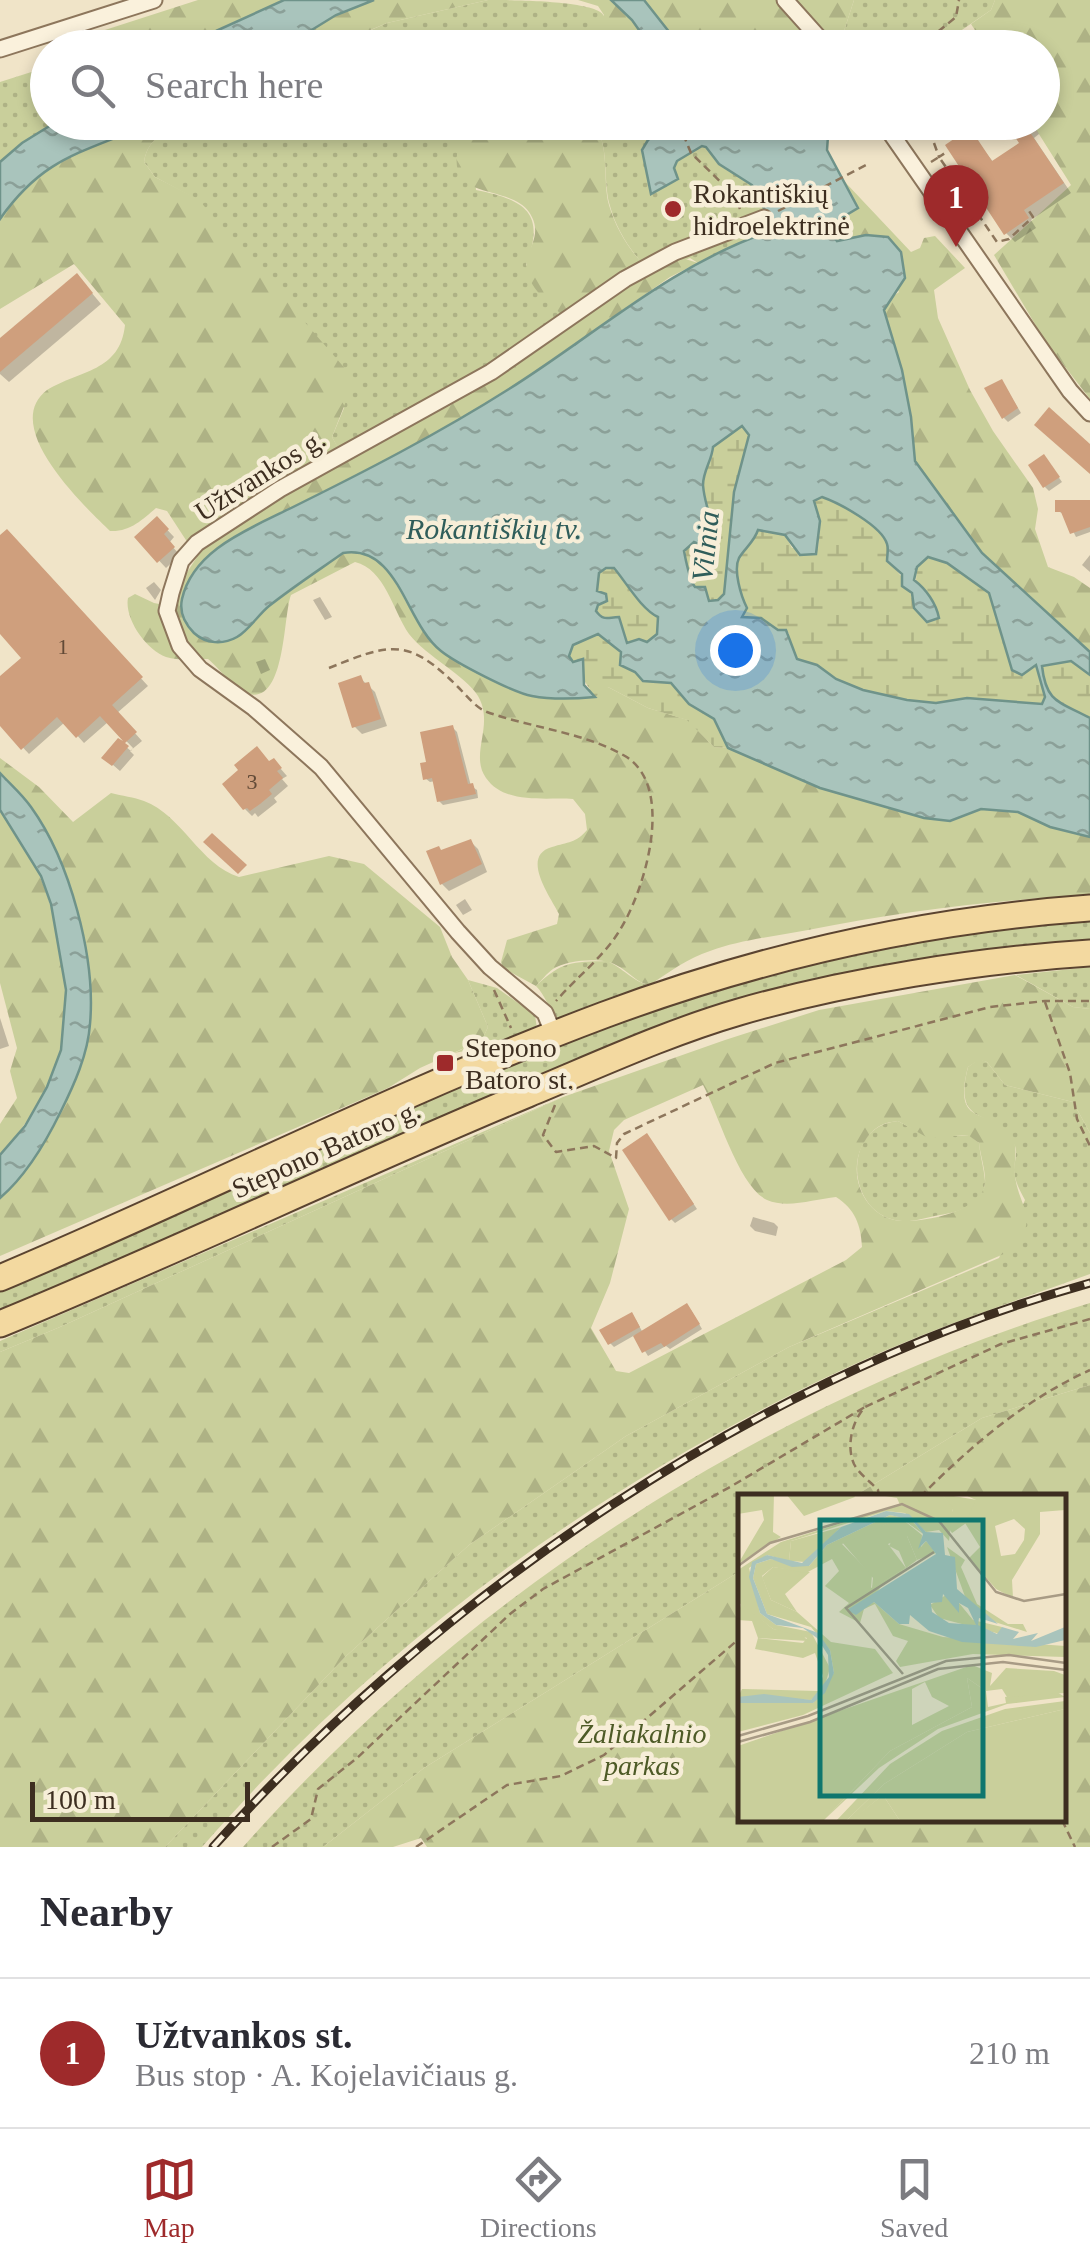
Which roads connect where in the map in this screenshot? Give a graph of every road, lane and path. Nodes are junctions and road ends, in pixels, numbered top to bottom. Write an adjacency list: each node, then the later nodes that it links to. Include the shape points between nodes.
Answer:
1 (154, 0): 4 (street)
2 (785, 0): 5 (street)
3 (959, 0): 6 (path, via 956,17)
4 (62, 30)
5 (812, 30)
6 (940, 30)
7 (30, 40): 8 (street)
8 (0, 50)
9 (685, 140): 17 (path)
10 (896, 140): 15 (street)
11 (934, 143): 13 (path)
12 (948, 151): 13 (path)
13 (939, 157): 15 (path); 16 (path, via 997,242 1033,217)
14 (866, 165): 17 (path)
15 (917, 170): 18 (street)
16 (1027, 208)
17 (756, 221): 22 (street, Užtvankos g., via 625,279 491,372 280,489 181,561 167,611 180,646 321,767)
18 (1090, 413)
19 (330, 668): 25 (path, via 406,648 482,710 590,740 629,758 645,780 652,807 650,848 632,908)
20 (1090, 908): 25 (main road, Stepono Batoro g., via 986,918 843,944)
21 (1090, 953): 31 (main road, Stepono Batoro g., via 844,988 690,1028)
22 (490, 966): 25 (street, Užtvankos g.); 26 (path, via 495,997)
23 (1044, 1001): 24 (path); 27 (path, via 990,1007 775,1063 624,1134 616,1158 594,1146 556,1152 543,1135 554,1106); 28 (path)
24 (1090, 1001)
25 (550, 1024): 26 (main road, Stepono Batoro g.)
26 (522, 1049): 29 (main road, Stepono Batoro g.)
27 (563, 1102)
28 (1090, 1146)
29 (0, 1278)
30 (1090, 1319): 33 (path, via 1001,1344)
31 (0, 1324)
32 (1090, 1370): 35 (path, via 1036,1398)
33 (864, 1407): 34 (path, via 854,1418 851,1451 855,1467); 38 (path, via 543,1589 318,1789 311,1820)
34 (879, 1494)
35 (923, 1494)
36 (738, 1640): 39 (path, via 604,1756 560,1776 507,1785)
37 (1063, 1822): 40 (path)
38 (272, 1847)
39 (416, 1847)
40 (1076, 1847)

